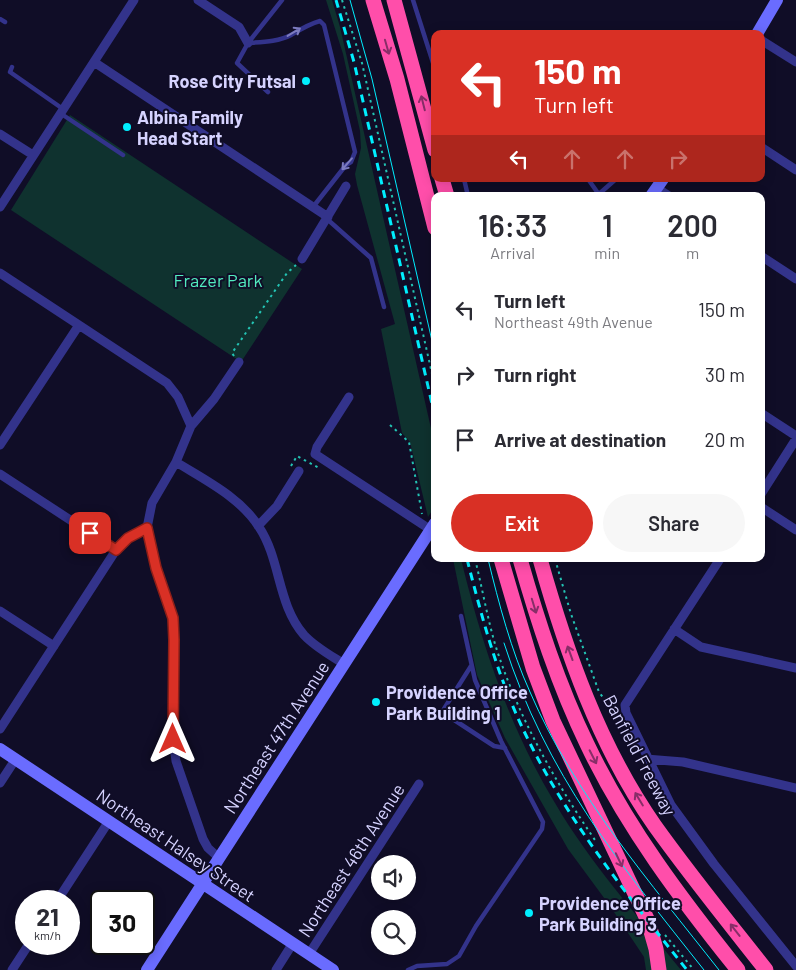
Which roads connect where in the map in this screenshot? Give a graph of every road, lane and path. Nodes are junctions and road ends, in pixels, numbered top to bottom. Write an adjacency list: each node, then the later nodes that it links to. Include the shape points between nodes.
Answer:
1 (134, 0): 15 (street)
2 (198, 0): 12 (street, via 239,27)
3 (282, 0): 12 (lane)
4 (342, 0): 40 (path, via 362,63)
5 (373, 0): 31 (highway, one-way to 31)
6 (394, 0): 21 (highway, one-way to 6)
7 (413, 0): 14 (lane)
8 (777, 0): 11 (main road)
9 (0, 19): 10 (lane)
10 (6, 22)
11 (759, 30)
12 (248, 43): 18 (lane, via 237,63); 30 (lane, one-way to 30, via 290,36 307,24 320,21 324,25 355,152 352,162 346,165)
13 (765, 43): 16 (street)
14 (431, 56)
15 (94, 62): 19 (street); 30 (street)
16 (796, 62)
17 (12, 67): 19 (lane, via 10,72)
18 (268, 92)
19 (62, 111): 23 (street); 24 (lane)
20 (0, 134): 23 (street)
21 (431, 135)
22 (765, 150): 25 (street)
23 (33, 155): 29 (street)
24 (123, 155)
25 (796, 170)
26 (613, 182): 28 (lane)
27 (346, 186): 32 (street)
28 (603, 192)
29 (0, 205)
30 (313, 207): 32 (street)
31 (431, 212)
32 (328, 218): 33 (street); 37 (lane, via 371,258)
33 (302, 259): 39 (path, via 287,273 232,353)
34 (765, 259): 36 (street)
35 (0, 273): 38 (street)
36 (796, 279)
37 (384, 307)
38 (79, 325): 44 (street, via 166,382 178,397); 46 (street)
39 (239, 362): 44 (street)
40 (431, 370)
41 (348, 397): 48 (street, via 315,454)
42 (765, 416): 45 (street)
43 (390, 425): 54 (path, via 409,442 423,518)
44 (191, 426): 47 (street)
45 (796, 437): 51 (street)
46 (0, 445)
47 (176, 462): 53 (street, via 221,490); 55 (street, via 152,503)
48 (330, 464): 49 (path, via 320,469 297,456 291,466); 54 (street)
49 (299, 471): 53 (street, via 277,506)
50 (0, 474): 57 (street)
51 (765, 487)
52 (765, 510): 56 (street)
53 (258, 526): 67 (street, via 293,620 312,643)
54 (430, 526): 67 (main road, Northeast 47th Avenue)
55 (147, 528): 57 (street, via 128,538); 80 (street, via 173,618 173,739 176,761 202,839)
56 (796, 530)
57 (116, 550): 66 (street)
58 (501, 562): 92 (highway, one-way to 92, via 532,668 553,721 648,921)
59 (521, 562): 93 (highway, one-way to 93, via 560,682 603,776 658,865)
60 (541, 562): 94 (highway, Banfield Freeway, one-way to 60, via 655,825 621,767 578,675)
61 (556, 562): 70 (path, via 599,692 604,700 616,706)
62 (716, 562): 65 (street)
63 (0, 611): 66 (street)
64 (461, 616): 68 (lane)
65 (674, 629): 69 (street, via 701,647); 70 (street)
66 (54, 646): 71 (street)
67 (344, 664): 80 (main road, Northeast 47th Avenue)
68 (471, 666): 72 (lane); 72 (lane, via 442,712 494,746)
69 (796, 668)
70 (625, 705): 74 (street)
71 (0, 729)
72 (505, 748): 91 (lane, via 542,822 541,833 502,886 459,956 447,964 417,966)
73 (0, 749): 75 (main road, Northeast Halsey Street)
74 (646, 759): 78 (street, via 683,762); 86 (street, via 686,828)
75 (15, 760): 76 (street); 79 (main road, Northeast Halsey Street)
76 (0, 783)
77 (419, 784): 84 (street, Northeast 46th Avenue)
78 (796, 788)
79 (109, 821): 81 (main road, Northeast Halsey Street); 82 (street)
80 (218, 857): 81 (main road, Northeast 47th Avenue)
81 (202, 883): 83 (main road, Northeast Halsey Street); 88 (main road, Northeast 47th Avenue)
82 (64, 890)
83 (293, 943): 84 (main road, Northeast Halsey Street); 89 (street, Northeast 46th Avenue)
84 (309, 954): 90 (main road, Northeast Halsey Street)
85 (22, 955): 87 (street)
86 (796, 966)
87 (12, 970)
88 (147, 970)
89 (276, 970)
90 (333, 970)
91 (408, 970)
92 (659, 970)
93 (738, 970)
94 (766, 970)

